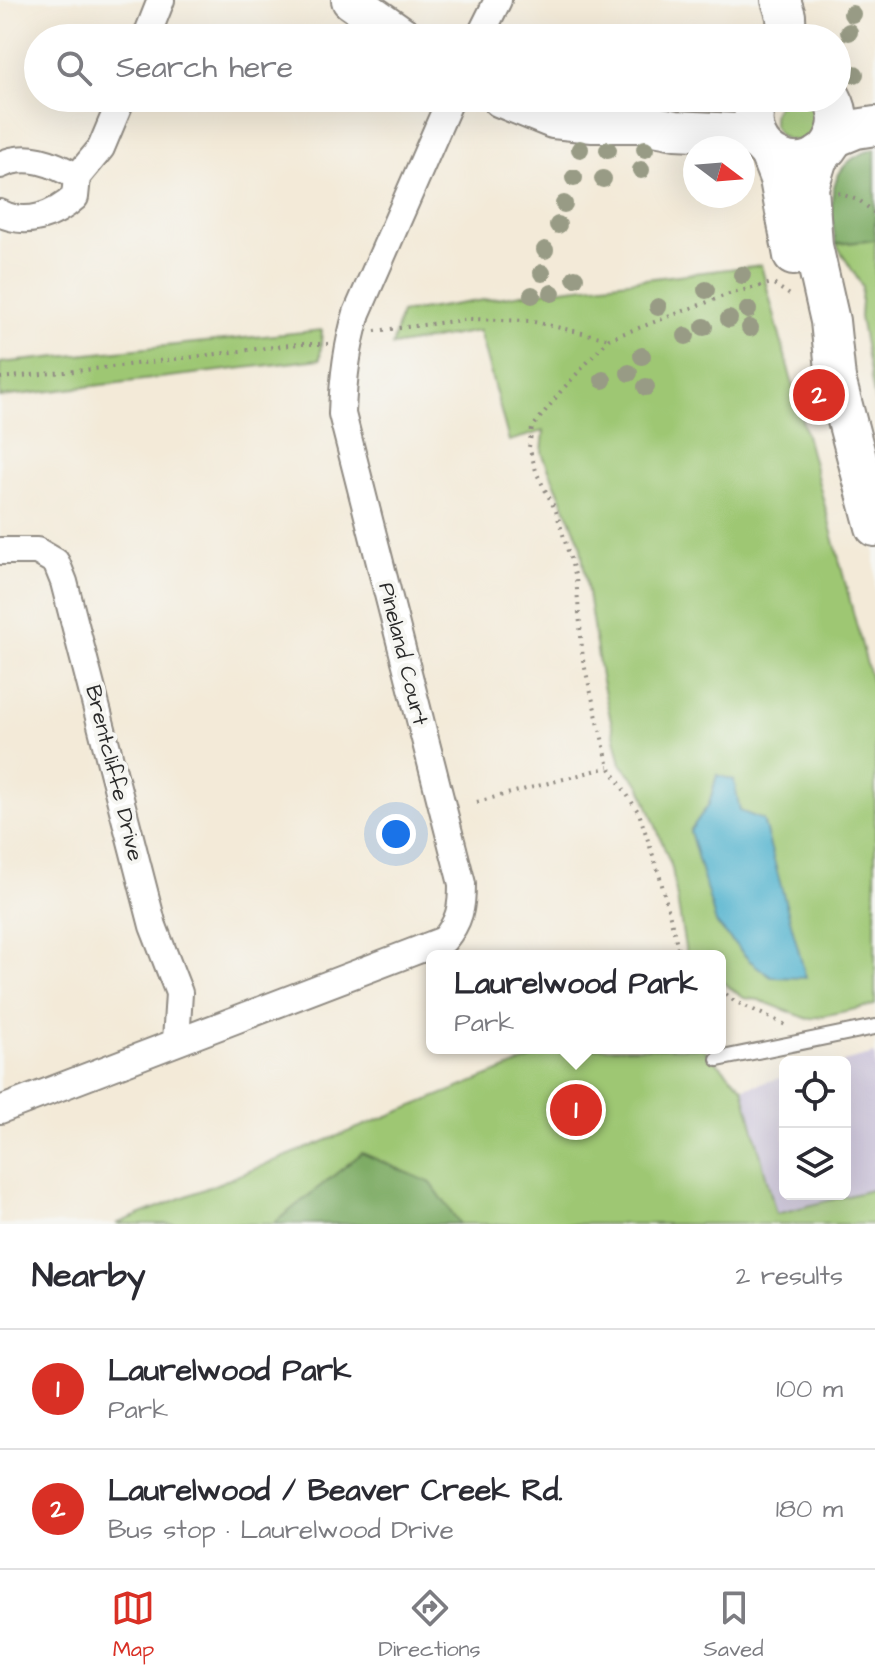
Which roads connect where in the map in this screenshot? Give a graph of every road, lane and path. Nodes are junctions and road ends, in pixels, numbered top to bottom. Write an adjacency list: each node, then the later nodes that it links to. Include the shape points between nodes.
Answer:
1 (161, 0): 6 (street)
2 (351, 0): 7 (street)
3 (498, 0): 8 (street)
4 (781, 0): 9 (street)
5 (806, 0): 10 (street)
6 (152, 24)
7 (385, 24)
8 (486, 24)
9 (786, 24)
10 (809, 24)
11 (851, 103): 12 (street)
12 (875, 105)
13 (116, 112): 24 (street, via 101,148)
14 (445, 112): 41 (street, Pineland Court, via 357,313 343,377 342,414 462,884 462,907 444,940)
15 (536, 112): 19 (street, via 553,119)
16 (692, 112): 19 (street)
17 (755, 112): 21 (street, via 753,122)
18 (837, 112): 22 (street)
19 (639, 123): 21 (street, via 737,133)
20 (875, 126): 22 (street, via 856,129)
21 (764, 148): 22 (street, via 781,160); 27 (street, via 779,179)
22 (827, 160): 26 (path); 32 (street, via 809,187 810,220)
23 (0, 165): 24 (street, via 35,159)
24 (77, 177): 25 (street, via 75,197 59,212 31,219)
25 (0, 213)
26 (875, 213)
27 (806, 305): 29 (path, via 772,283); 32 (street, via 816,344)
28 (366, 332): 29 (path, via 470,319 530,321)
29 (609, 339): 35 (path, via 532,428 529,447 576,578 583,660)
30 (329, 344): 31 (path)
31 (0, 378)
32 (836, 379): 33 (street)
33 (875, 527)
34 (0, 551): 41 (street, Brentcliffe Drive, via 37,551 56,562 64,582 153,926 179,993)
35 (609, 767): 36 (path); 37 (path, via 639,813)
36 (477, 802)
37 (678, 950)
38 (726, 994): 40 (path)
39 (875, 1027): 40 (lane)
40 (818, 1040): 42 (lane)
41 (176, 1041): 43 (street, Pineland Court)
42 (718, 1059)
43 (0, 1110)

